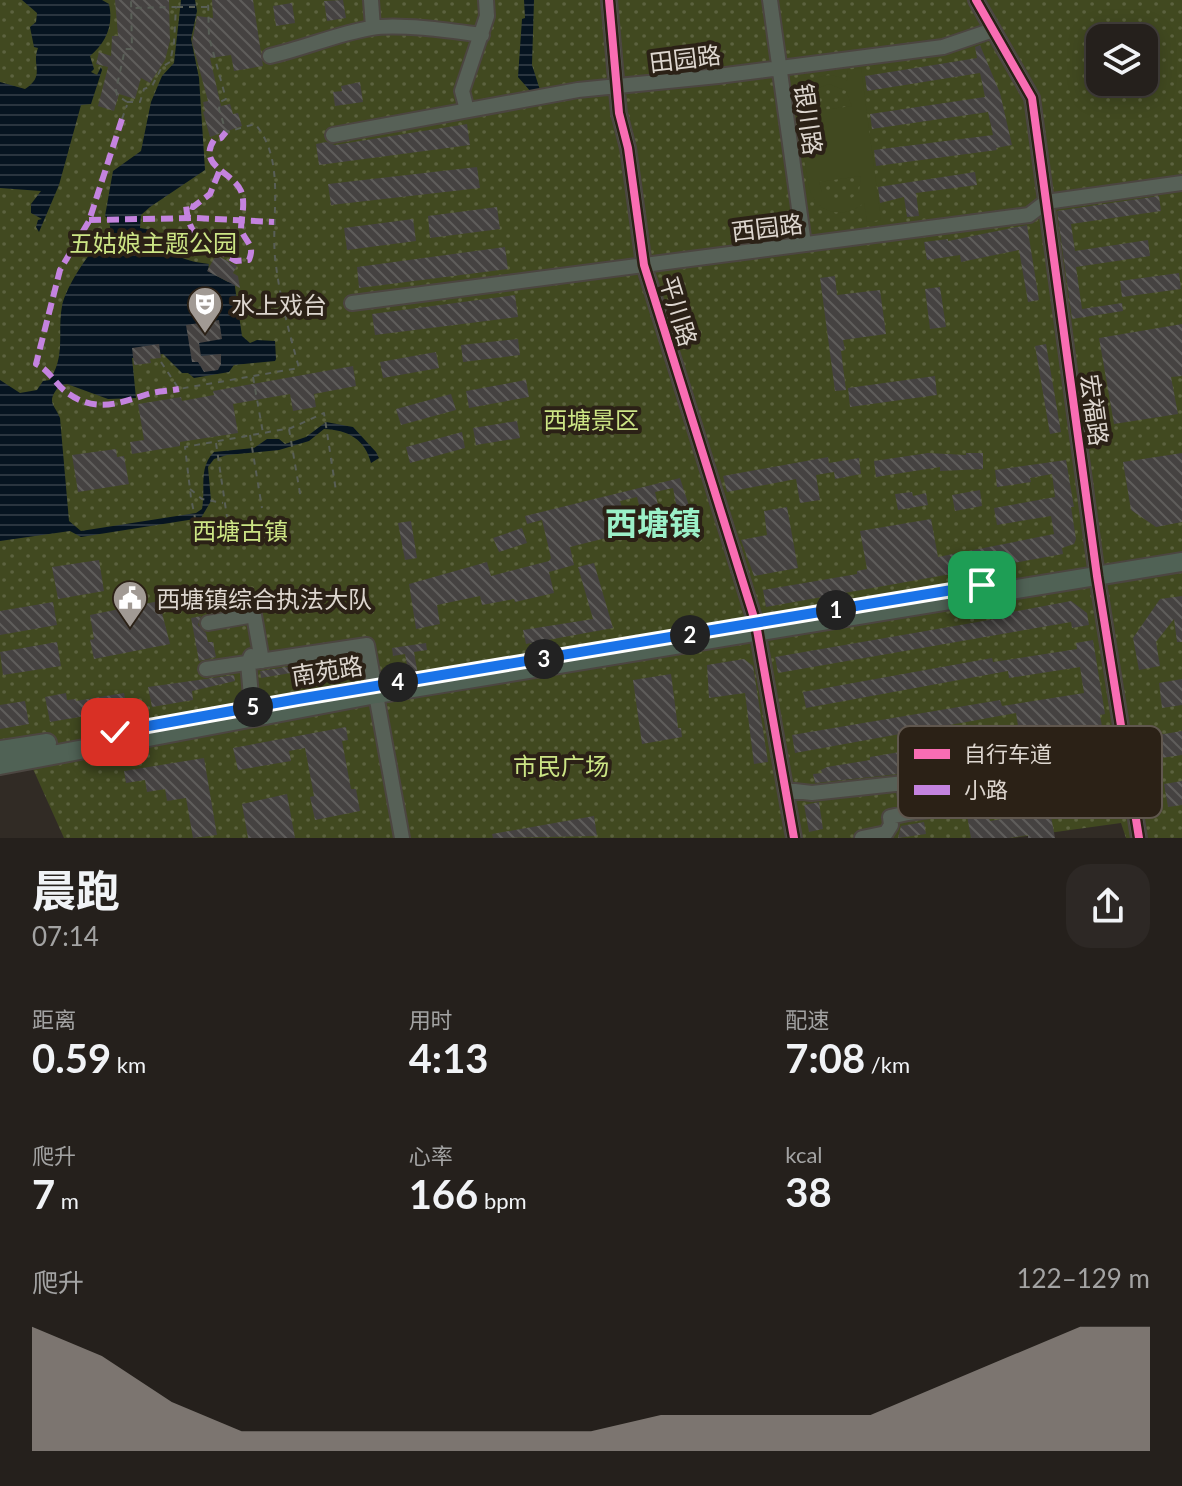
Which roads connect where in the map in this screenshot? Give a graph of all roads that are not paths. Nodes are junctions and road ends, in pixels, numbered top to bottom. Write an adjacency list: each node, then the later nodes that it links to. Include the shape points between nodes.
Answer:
1 (371, 0): 6 (street)
2 (486, 0): 8 (street)
3 (609, 0): 11 (street, 平川路)
4 (770, 0): 10 (street, 银川路)
5 (976, 0): 7 (street, 宏福路)
6 (373, 27): 8 (street); 9 (street)
7 (993, 30): 10 (street, 田园路, via 943,47); 15 (street, 宏福路, via 1032,98)
8 (482, 35): 12 (street, via 462,91)
9 (270, 56)
10 (780, 68): 11 (street, 田园路); 16 (street, 银川路)
11 (616, 87): 12 (street, 田园路); 17 (street, 平川路)
12 (467, 110): 13 (street, 田园路)
13 (333, 135)
14 (1182, 183): 15 (street, 西园路)
15 (1046, 202): 16 (street, 西园路, via 1029,215); 21 (street, 宏福路)
16 (804, 244): 17 (street, 西园路)
17 (644, 265): 18 (street, 西园路); 23 (street, 平川路)
18 (352, 303)
19 (1182, 552): 21 (main road)
20 (1182, 562): 21 (main road)
21 (1096, 571): 23 (main road, 南苑路); 28 (street, 宏福路)
22 (208, 623): 24 (street, via 249,616)
23 (757, 628): 26 (main road, 南苑路); 31 (street, 平川路)
24 (255, 662): 25 (street); 26 (street, via 367,645); 27 (street)
25 (206, 669)
26 (376, 690): 27 (main road, 南苑路); 29 (main road, 南苑路); 34 (street)
27 (252, 707): 29 (main road, 南苑路)
28 (1121, 726)
29 (0, 761)
30 (898, 785): 31 (street, via 812,793)
31 (786, 790): 35 (street, 平川路)
32 (898, 815): 36 (street, via 890,817 886,833)
33 (1136, 818): 37 (street, 宏福路)
34 (402, 838)
35 (794, 838)
36 (862, 838)
37 (1139, 838)

